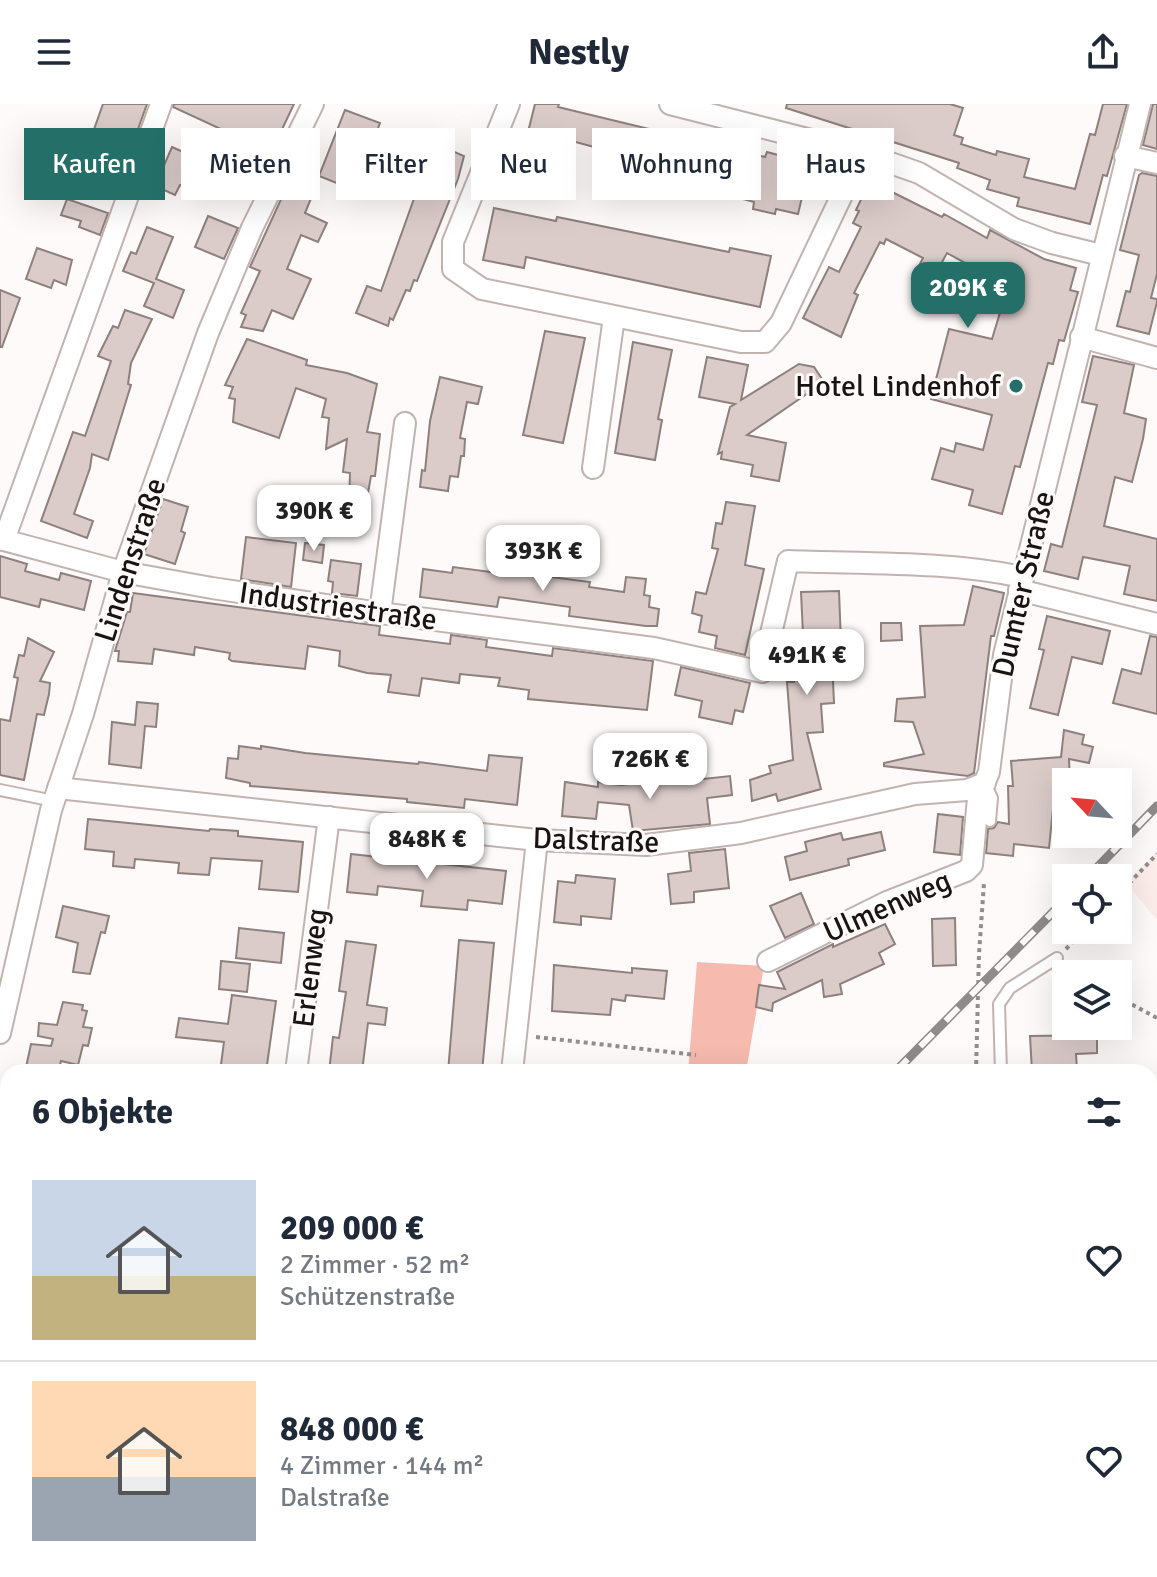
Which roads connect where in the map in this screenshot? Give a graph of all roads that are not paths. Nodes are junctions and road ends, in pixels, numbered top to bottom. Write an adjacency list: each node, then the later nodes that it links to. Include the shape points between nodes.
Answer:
1 (161, 104): 17 (street)
2 (313, 104): 18 (street, Lindenstraße, via 208,333)
3 (509, 104): 12 (street, via 453,242 453,269 482,289)
4 (670, 104): 6 (street)
5 (1140, 104): 7 (street, Dumter Straße)
6 (777, 131)
7 (1125, 156): 8 (street); 11 (street, Dumter Straße)
8 (1157, 163)
9 (894, 164): 11 (street, via 919,173 1014,229)
10 (840, 200): 12 (street, via 781,323 765,342)
11 (1101, 255): 13 (street, Dumter Straße)
12 (614, 317): 16 (street)
13 (1081, 337): 14 (street); 19 (street, Dumter Straße)
14 (1157, 358)
15 (405, 423): 20 (street)
16 (593, 468)
17 (2, 539): 18 (street, Industriestraße)
18 (123, 572): 20 (street, Industriestraße); 24 (street, Lindenstraße)
19 (1020, 584): 20 (street, Industriestraße, via 999,572 788,561 762,672 654,648); 21 (street); 22 (street, Dumter Straße)
20 (380, 613)
21 (1157, 624)
22 (985, 783): 26 (lane, Dumter Straße, via 992,798); 27 (street, Dalstraße, via 741,833 646,845); 29 (street, Ulmenweg, via 978,798 972,865 966,871 887,902)
23 (0, 790): 24 (lane)
24 (56, 794): 25 (street, Dalstraße); 30 (street, Lindenstraße)
25 (329, 817): 27 (street, Dalstraße); 31 (street, Erlenweg)
26 (990, 821)
27 (537, 840): 32 (street)
28 (1057, 958): 33 (lane, via 1010,988 999,1004)
29 (768, 961)
30 (0, 1033)
31 (297, 1064)
32 (513, 1064)
33 (1001, 1064)

